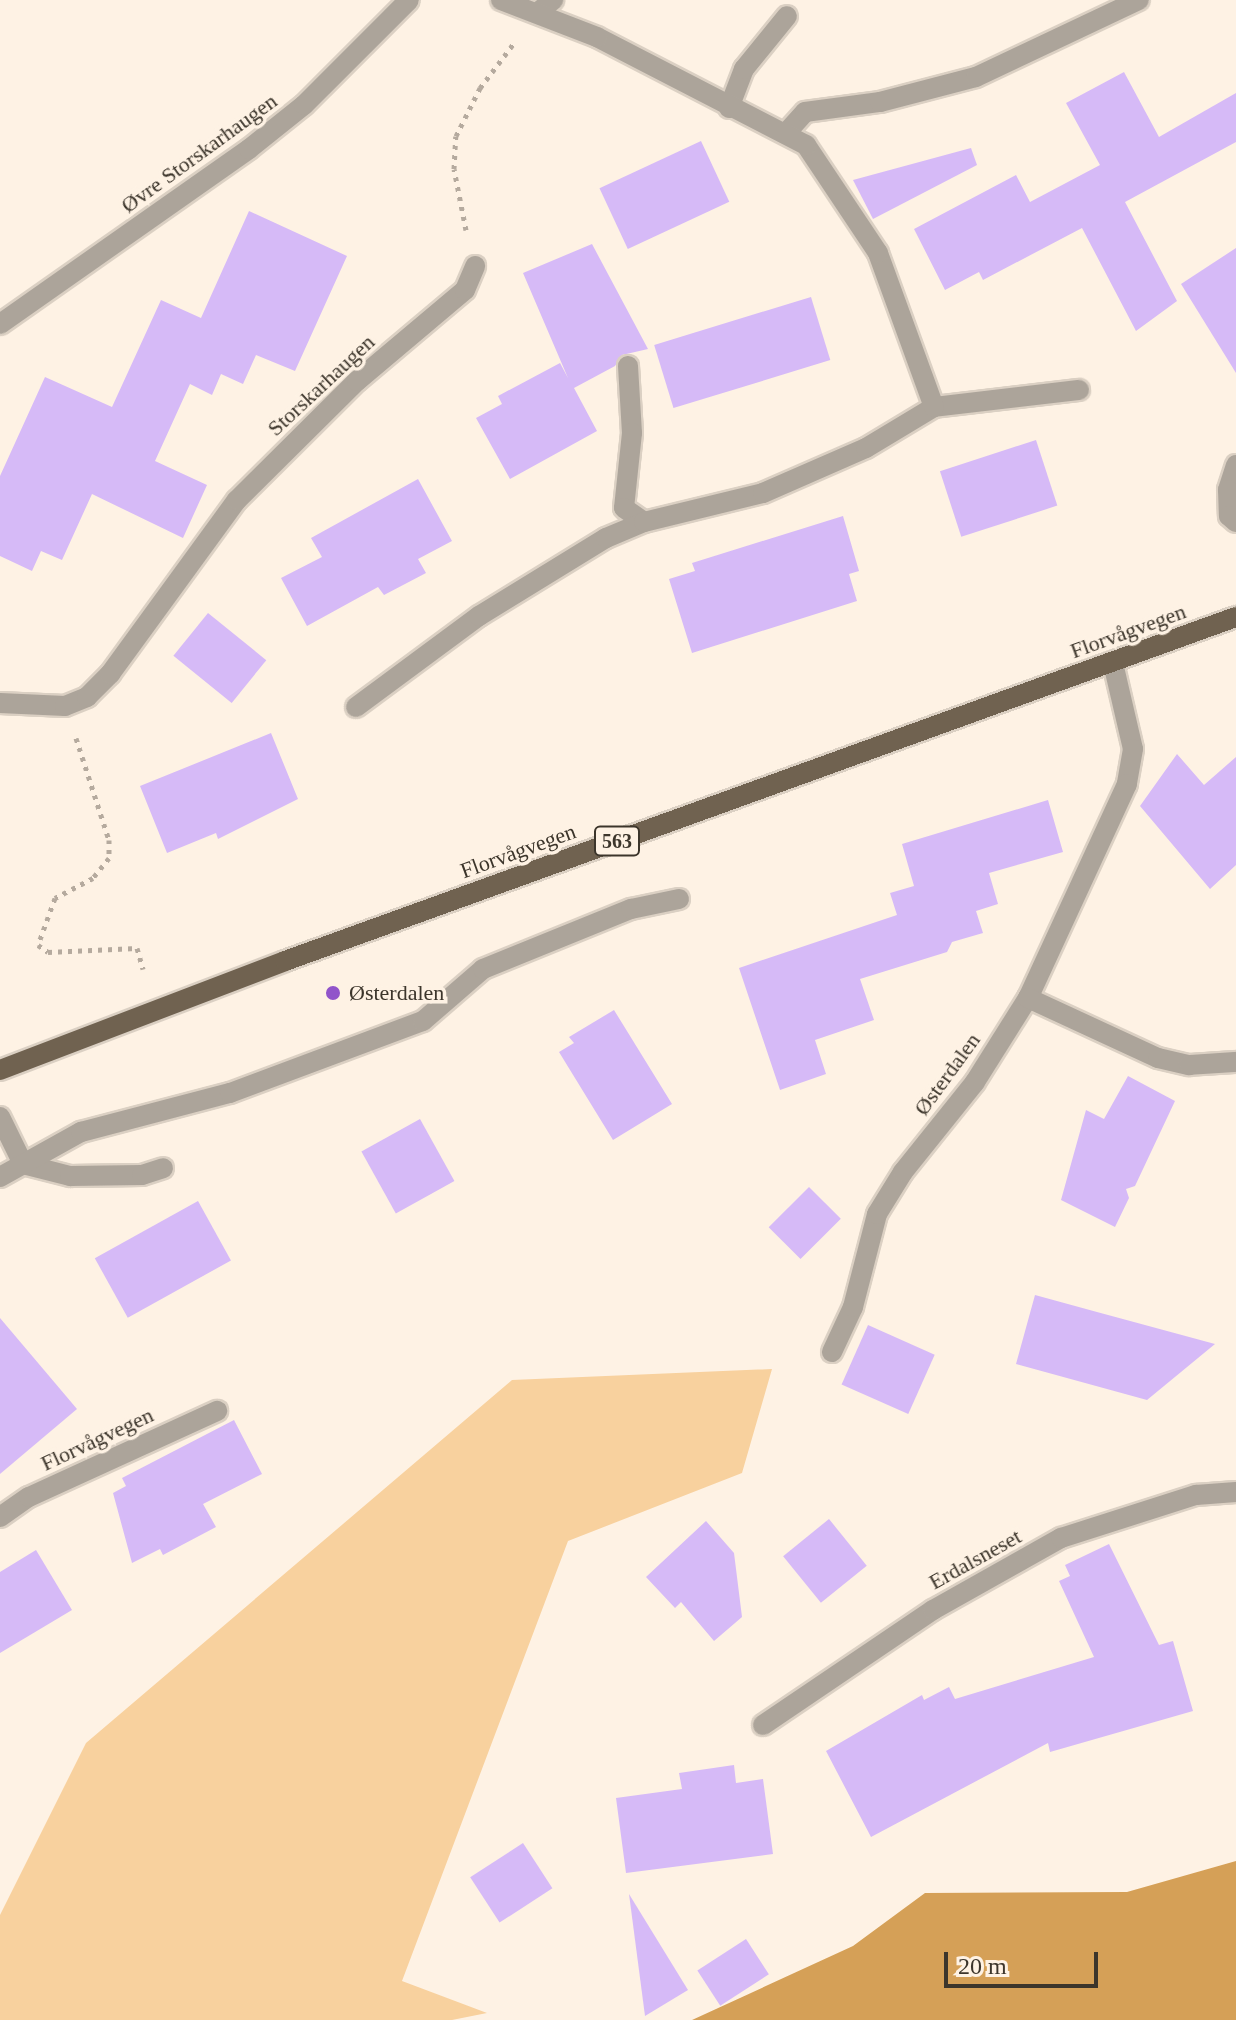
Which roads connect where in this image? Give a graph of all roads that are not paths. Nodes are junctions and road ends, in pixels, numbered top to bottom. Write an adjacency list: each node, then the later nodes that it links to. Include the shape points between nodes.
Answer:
1 (409, 0): 9 (street, Øvre Storskarhaugen, via 304,105 249,149)
2 (501, 0): 4 (street)
3 (1139, 0): 7 (street, via 976,77 880,102 805,112)
4 (545, 6): 6 (street)
5 (787, 16): 6 (street, via 744,69)
6 (729, 108): 7 (street)
7 (787, 132): 12 (street, via 806,145 878,253)
8 (475, 266): 18 (street, Storskarhaugen, via 465,290 357,381 237,500 110,674 87,697 65,706)
9 (0, 324)
10 (628, 366): 14 (street, via 632,433 624,508)
11 (1079, 390): 12 (street)
12 (934, 407): 14 (street, via 866,448 763,493)
13 (1236, 465): 15 (street, via 1228,490 1229,516)
14 (644, 522): 19 (street, via 606,538 479,616)
15 (1236, 522)
16 (1236, 617): 17 (main road, Florvågvegen / 563)
17 (1113, 663): 21 (street, Østerdalen, via 1133,749 1127,784); 23 (main road, Florvågvegen / 563, via 299,956)
18 (0, 703)
19 (356, 707)
20 (679, 899): 25 (street, via 631,909 503,960 467,981 423,1021 230,1093 81,1132)
21 (1028, 998): 22 (street, via 1158,1058 1189,1065); 28 (street, Østerdalen, via 975,1082 903,1172 877,1214 858,1294)
22 (1236, 1062)
23 (0, 1070)
24 (0, 1117): 25 (street)
25 (23, 1164): 26 (street, via 70,1176 142,1175); 27 (street)
26 (163, 1168)
27 (0, 1177)
28 (832, 1352)
29 (217, 1411): 31 (street, Florvågvegen, via 29,1497)
30 (1236, 1492): 32 (street, Erdalsneset, via 1196,1495 1061,1538 933,1610)
31 (0, 1517)
32 (763, 1725)

